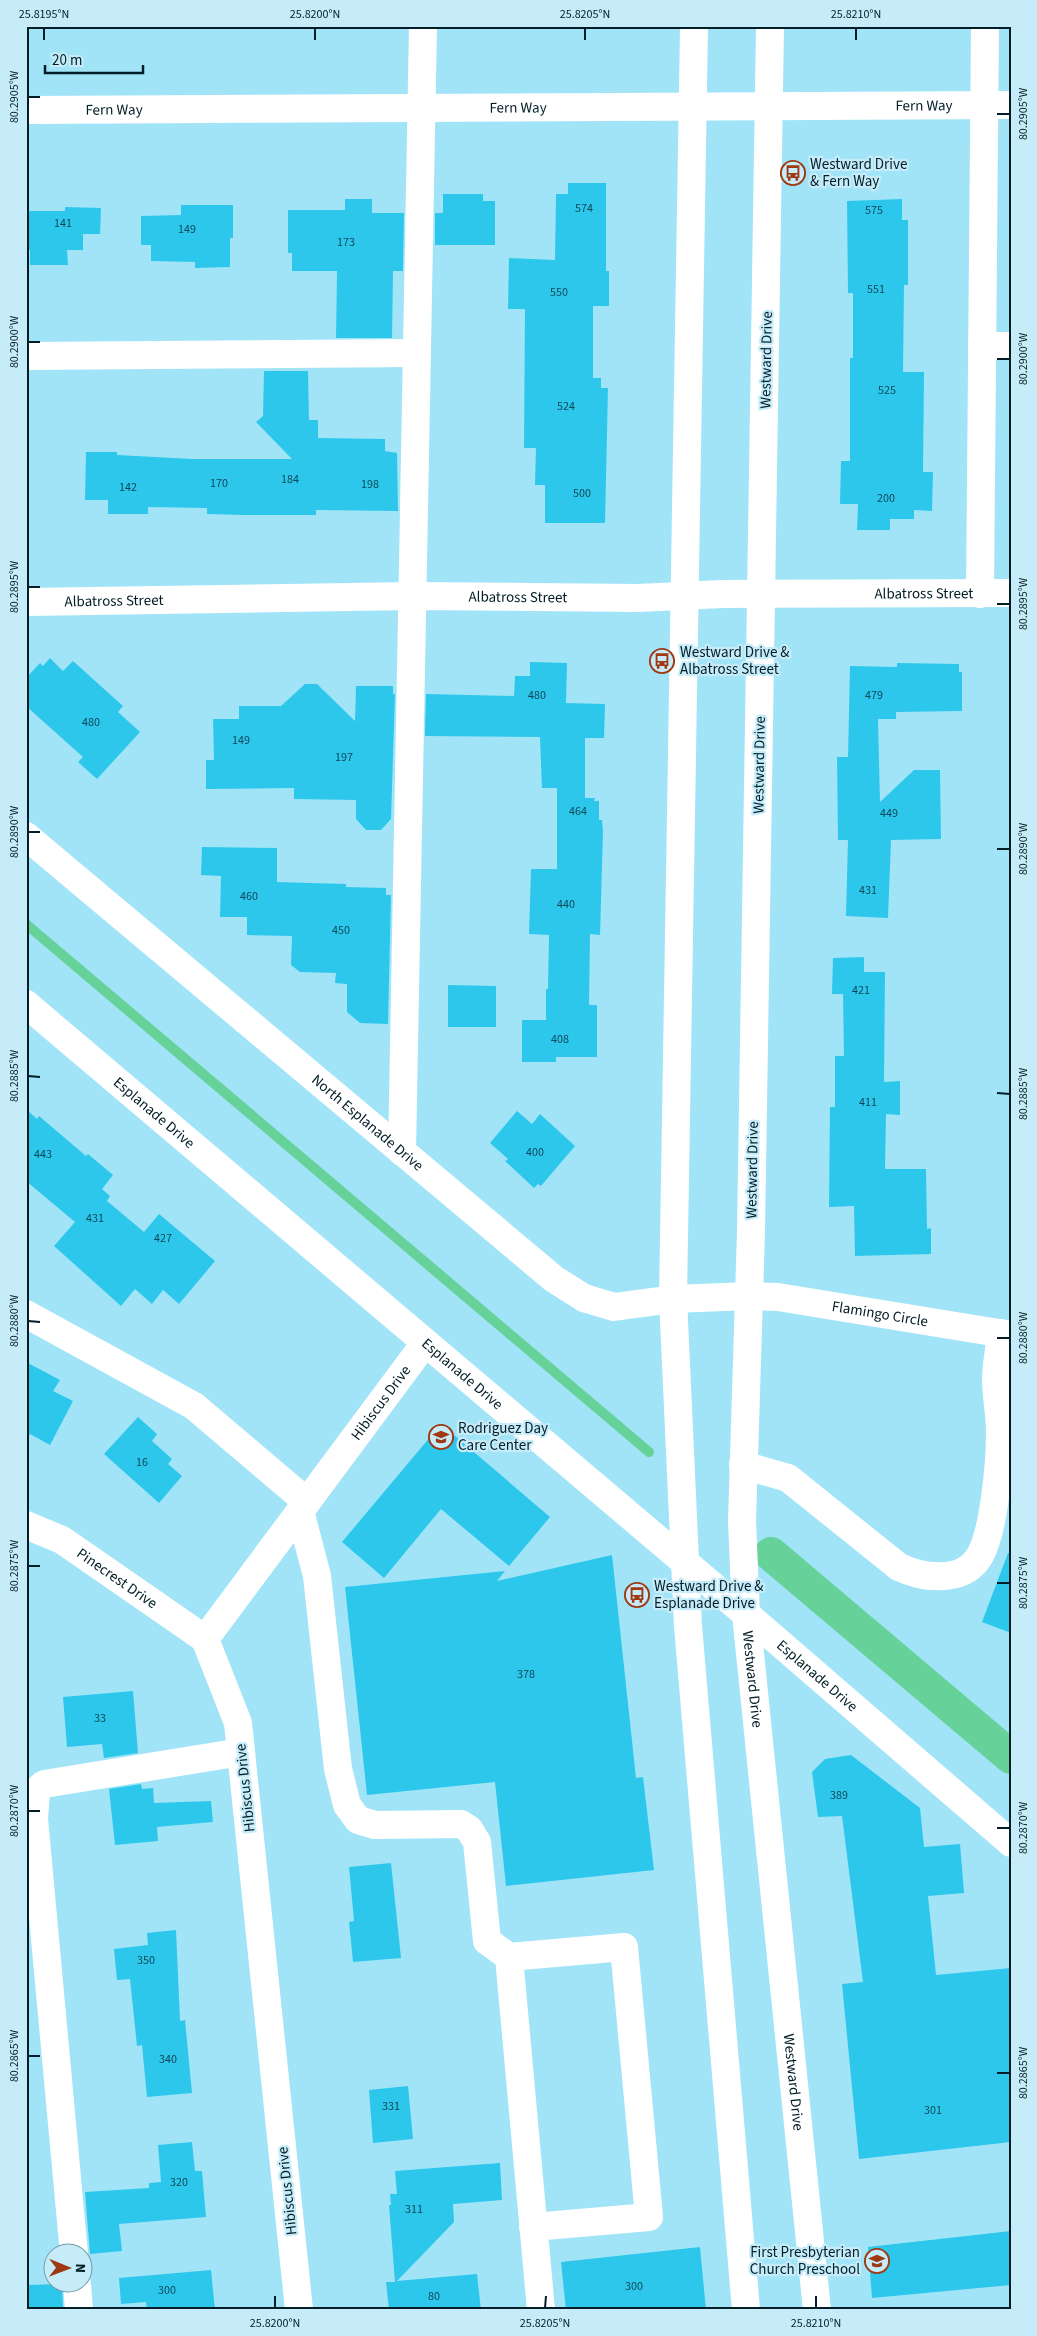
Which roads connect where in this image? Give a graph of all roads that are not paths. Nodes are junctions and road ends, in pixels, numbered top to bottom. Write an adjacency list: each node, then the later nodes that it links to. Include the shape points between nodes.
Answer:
1 (423, 26): 8 (street)
2 (694, 26): 6 (street)
3 (770, 26): 7 (street, Westward Drive)
4 (985, 26): 5 (street)
5 (998, 105): 7 (street, Fern Way); 10 (street)
6 (693, 107): 7 (street, Fern Way); 8 (street, Fern Way); 17 (street)
7 (770, 107): 14 (street, Westward Drive)
8 (422, 108): 9 (street, Fern Way); 12 (street)
9 (26, 110)
10 (982, 346): 11 (street); 16 (street)
11 (1011, 346)
12 (417, 353): 13 (street); 18 (street)
13 (26, 356)
14 (763, 593): 16 (street, Albatross Street); 17 (street, Albatross Street); 23 (street, Westward Drive)
15 (1011, 593): 16 (street, Albatross Street)
16 (980, 594)
17 (685, 595): 18 (street, Albatross Street, via 638,598); 24 (street)
18 (412, 596): 19 (street, Albatross Street); 22 (street)
19 (26, 602)
20 (26, 836): 22 (street, North Esplanade Drive)
21 (26, 1004): 27 (street, Esplanade Drive)
22 (402, 1152): 24 (street, North Esplanade Drive, via 554,1279 584,1298 614,1307)
23 (749, 1296): 24 (street, North Esplanade Drive); 26 (street, Flamingo Circle, via 794,1299); 28 (street, Westward Drive)
24 (673, 1299): 31 (street)
25 (26, 1314): 29 (street, via 194,1406)
26 (1006, 1334): 28 (street, via 996,1379 1000,1431 996,1484 985,1545 978,1559 957,1574 914,1574 899,1567 788,1478)
27 (425, 1343): 29 (street, Hibiscus Drive); 31 (street, Esplanade Drive)
28 (743, 1465): 32 (street, Westward Drive)
29 (304, 1507): 33 (street, Hibiscus Drive); 36 (street, via 317,1576 338,1769 347,1805 358,1820 375,1825 461,1824 469,1830 477,1842 488,1941)
30 (26, 1525): 33 (street, Pinecrest Drive, via 62,1540)
31 (684, 1562): 32 (street, Esplanade Drive); 43 (street)
32 (746, 1614): 35 (street, Esplanade Drive); 44 (street, Westward Drive)
33 (206, 1639): 34 (street, Hibiscus Drive, via 238,1723)
34 (241, 1752): 38 (street, via 44,1784 36,1791 34,1819); 41 (street, Hibiscus Drive)
35 (1011, 1843)
36 (509, 1958): 37 (street); 37 (street, via 624,1947 649,2216)
37 (533, 2227): 42 (street)
38 (73, 2244)
39 (77, 2294): 40 (street)
40 (79, 2310)
41 (299, 2310)
42 (541, 2310)
43 (746, 2310)
44 (817, 2310)

